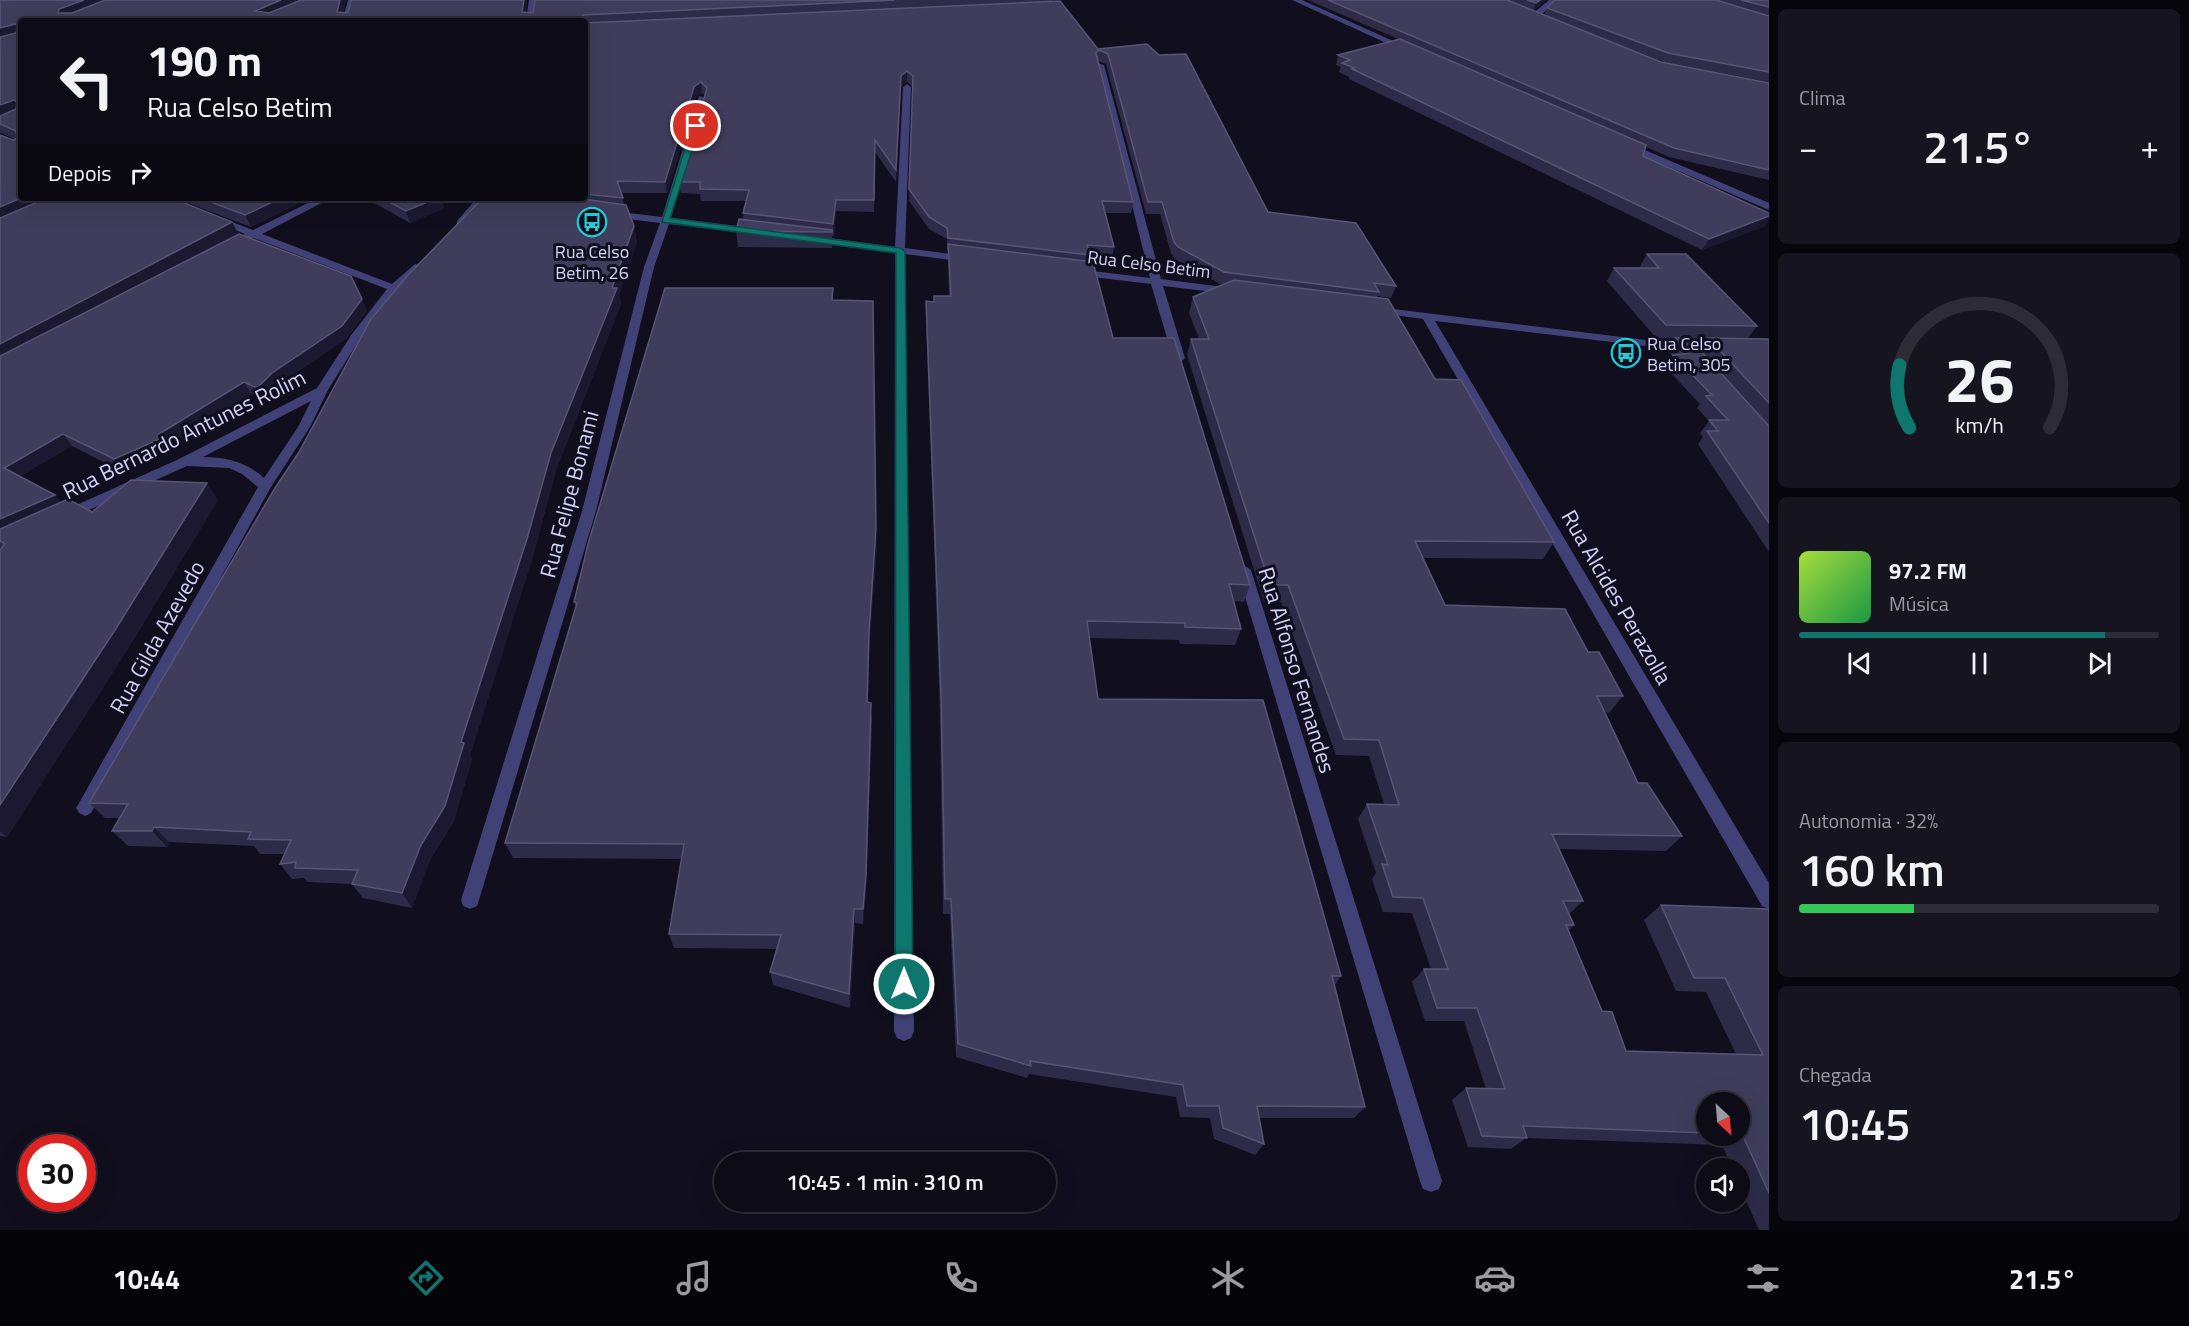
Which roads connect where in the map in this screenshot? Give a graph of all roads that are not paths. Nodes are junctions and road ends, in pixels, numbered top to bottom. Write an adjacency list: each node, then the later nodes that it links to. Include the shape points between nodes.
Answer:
1 (352, 0): 7 (street)
2 (534, 0): 8 (street)
3 (1296, 0): 10 (street)
4 (1553, 0): 6 (street)
5 (1525, 14): 6 (street)
6 (1533, 17): 9 (street)
7 (346, 18)
8 (531, 18)
9 (1543, 21)
10 (1417, 53)
11 (1100, 64): 30 (street)
12 (907, 87): 26 (street)
13 (702, 98): 20 (street, Rua Felipe Bonami)
14 (1614, 140): 17 (street)
15 (321, 201): 22 (street)
16 (480, 201): 21 (street)
17 (1769, 207)
18 (600, 212): 20 (street)
19 (201, 214): 22 (street)
20 (665, 220): 23 (street); 43 (street, Rua Felipe Bonami, via 649,267 589,511)
21 (453, 233)
22 (253, 234): 25 (street); 31 (street)
23 (773, 234)
24 (808, 238): 26 (street)
25 (222, 250)
26 (900, 251): 28 (street); 45 (street)
27 (429, 258): 31 (street, Rua Bernardo Antunes Rolim)
28 (982, 261)
29 (1063, 270): 30 (street, Rua Celso Betim)
30 (1156, 282): 32 (street, Rua Celso Betim); 36 (street)
31 (394, 288): 37 (street, Rua Bernardo Antunes Rolim, via 356,336)
32 (1239, 292)
33 (1368, 309): 34 (street)
34 (1426, 316): 35 (street, via 1691,351); 44 (street, Rua Alcides Perazolla)
35 (1734, 346)
36 (1184, 373)
37 (322, 390): 38 (street, Rua Bernardo Antunes Rolim); 39 (street, Rua Gilda Azevedo, via 304,427)
38 (184, 462): 39 (street, via 245,468); 40 (street, Rua Bernardo Antunes Rolim)
39 (265, 486): 42 (street, Rua Gilda Azevedo)
40 (54, 520)
41 (1239, 555): 46 (street, Rua Alfonso Fernandes)
42 (86, 808)
43 (470, 900)
44 (1769, 900)
45 (904, 1031)
46 (1431, 1181)

